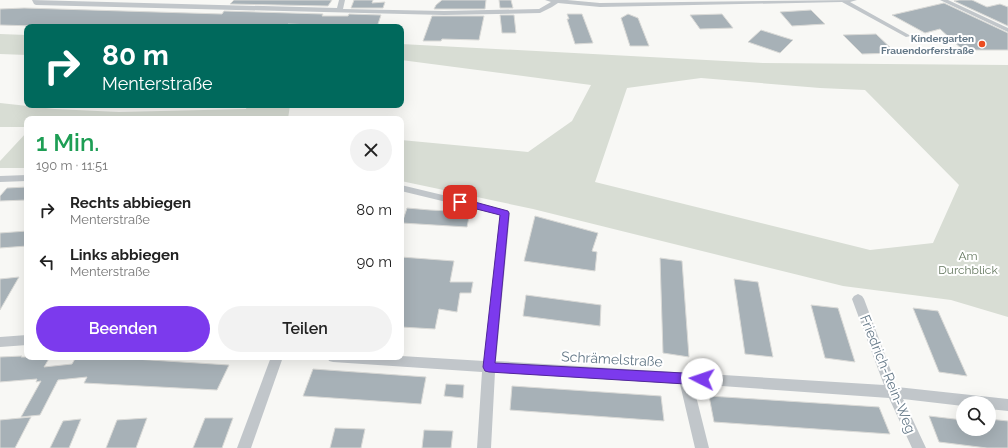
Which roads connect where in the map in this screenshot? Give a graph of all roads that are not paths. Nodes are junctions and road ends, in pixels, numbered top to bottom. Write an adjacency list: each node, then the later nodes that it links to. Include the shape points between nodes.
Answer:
1 (35, 0): 7 (street, via 36,3)
2 (342, 0): 7 (street)
3 (842, 0): 4 (street); 6 (street, via 600,6); 9 (street)
4 (854, 0)
5 (943, 0): 8 (street)
6 (551, 1): 7 (street, via 550,6 540,11)
7 (339, 11)
8 (1008, 30)
9 (908, 36)
10 (24, 178): 11 (street)
11 (0, 179)
12 (404, 189): 18 (street, via 505,213)
13 (858, 299): 20 (street, Friedrich-Rein-Weg)
14 (24, 340): 15 (street)
15 (0, 342)
16 (276, 360): 22 (street)
17 (380, 360): 18 (street, Schrämelstraße)
18 (489, 367): 19 (street, Schrämelstraße); 23 (street)
19 (685, 378): 20 (street, Schrämelstraße); 24 (street)
20 (893, 392): 21 (street, Schrämelstraße); 25 (street, Friedrich-Rein-Weg)
21 (1008, 405)
22 (244, 448)
23 (484, 448)
24 (702, 448)
25 (919, 448)

